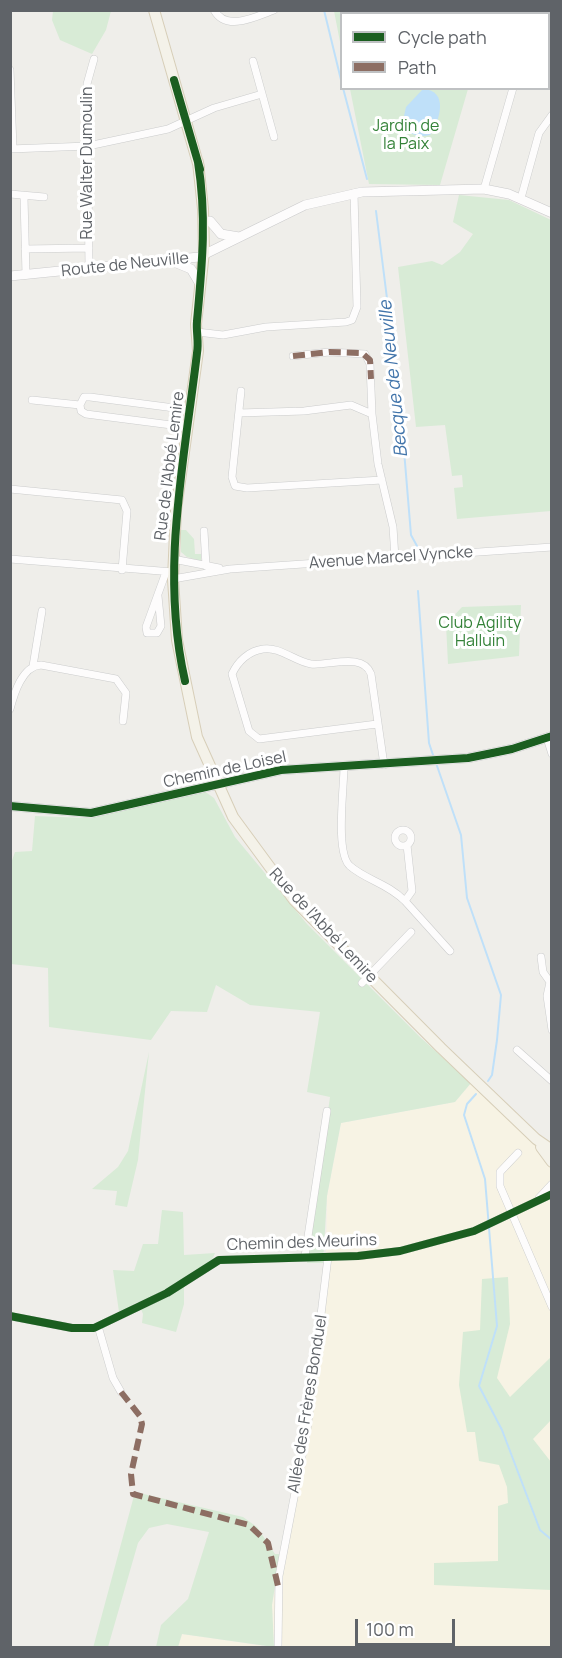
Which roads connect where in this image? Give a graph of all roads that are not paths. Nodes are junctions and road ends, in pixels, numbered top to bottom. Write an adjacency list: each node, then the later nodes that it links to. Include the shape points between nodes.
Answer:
1 (154, 10): 10 (main road)
2 (214, 10): 3 (street, via 221,20 232,23)
3 (274, 10)
4 (93, 59): 12 (street, Rue Walter Dumoulin, via 87,84)
5 (253, 61): 8 (street)
6 (10, 70): 13 (street)
7 (512, 90): 15 (street)
8 (262, 94): 10 (street); 11 (street)
9 (552, 115): 20 (street, via 539,134)
10 (186, 121): 12 (street, via 168,129); 14 (main road)
11 (274, 137)
12 (88, 146): 13 (street); 24 (street, Rue Walter Dumoulin)
13 (12, 149)
14 (198, 162): 22 (main road); 26 (main road)
15 (484, 189): 16 (street, Route de Neuville); 20 (street, Route de Neuville)
16 (354, 193): 23 (street, Route de Neuville, via 305,205); 32 (street, via 357,307 352,320 223,335)
17 (10, 194): 18 (street)
18 (24, 197): 19 (street); 25 (street)
19 (44, 197)
20 (521, 198): 21 (street, Route de Neuville)
21 (552, 213)
22 (210, 222): 23 (street, via 225,236); 26 (main road)
23 (244, 236): 26 (street, Route de Neuville)
24 (89, 248): 25 (street, Route de Neuville); 28 (street, Rue Walter Dumoulin)
25 (25, 249): 29 (street)
26 (207, 254): 27 (street, Route de Neuville); 31 (main road, Rue de l'Abbé Lemire); 32 (main road, Rue de l'Abbé Lemire)
27 (163, 262): 28 (street, Route de Neuville); 31 (street, via 191,269)
28 (89, 268): 29 (street, Route de Neuville)
29 (26, 274): 30 (street, Route de Neuville)
30 (10, 276)
31 (201, 285): 32 (main road, Rue de l'Abbé Lemire)
32 (199, 332): 38 (main road, Rue de l'Abbé Lemire)
33 (292, 356): 40 (street, via 365,354 370,364)
34 (242, 391): 39 (street)
35 (32, 400): 36 (street)
36 (80, 405): 37 (street, via 90,397); 41 (street, via 81,411 89,415)
37 (177, 408): 38 (street); 41 (street, via 179,417)
38 (190, 410): 42 (main road, Rue de l'Abbé Lemire)
39 (239, 413): 40 (street, via 351,405); 43 (street, via 232,477 238,487)
40 (372, 414): 43 (street)
41 (174, 426): 42 (street)
42 (187, 427): 49 (main road, Rue de l'Abbé Lemire)
43 (382, 480): 47 (street, via 394,533)
44 (10, 489): 52 (street, via 122,500 127,511)
45 (204, 531): 50 (street)
46 (552, 547): 47 (street, Avenue Marcel Vyncke)
47 (395, 558): 51 (street, Avenue Marcel Vyncke)
48 (10, 559): 52 (street, Avenue Marcel Vyncke)
49 (173, 559): 50 (street, Avenue Marcel Vyncke); 53 (main road, Rue de l'Abbé Lemire)
50 (206, 566): 51 (street, Avenue Marcel Vyncke)
51 (230, 569): 53 (street, Avenue Marcel Vyncke)
52 (122, 570): 53 (street, Avenue Marcel Vyncke)
53 (171, 574): 54 (street); 64 (main road, Rue de l'Abbé Lemire, via 185,681)
54 (158, 596): 54 (street, via 146,627 151,635 159,632 161,626)
55 (42, 610): 56 (street)
56 (33, 666): 57 (street); 58 (street, via 116,679 126,693)
57 (10, 709)
58 (123, 721)
59 (377, 723): 59 (street, via 371,674 362,663 311,664 264,648 249,653 232,674 249,731 259,739); 62 (street)
60 (549, 737): 61 (street); 62 (street, Chemin de Loisel, via 496,753)
61 (552, 754)
62 (384, 765): 63 (street, Chemin de Loisel)
63 (344, 766): 64 (street, Chemin de Loisel, via 281,770); 67 (street, via 344,857 351,867 385,884)
64 (220, 784): 65 (street, Chemin de Loisel, via 91,813); 71 (main road, Rue de l'Abbé Lemire, via 283,877)
65 (10, 806)
66 (408, 845): 67 (street, via 412,891)
67 (405, 901): 69 (street)
68 (411, 932): 71 (street)
69 (450, 951)
70 (541, 957): 72 (street, via 543,972)
71 (367, 977): 77 (main road, Rue de l'Abbé Lemire, via 445,1044)
72 (551, 981): 73 (street, via 547,996)
73 (552, 1030)
74 (517, 1050): 75 (street)
75 (552, 1081)
76 (327, 1111): 85 (street, Chemin des Meurins)
77 (536, 1139): 78 (main road, Rue de l'Abbé Lemire); 80 (main road, Rue de l'Abbé Lemire)
78 (552, 1150)
79 (519, 1153): 84 (street, via 500,1172 499,1179)
80 (552, 1162)
81 (552, 1184): 83 (street, Chemin des Meurins)
82 (552, 1194): 83 (street, Chemin des Meurins)
83 (533, 1203): 84 (street, Chemin des Meurins)
84 (511, 1214): 86 (street, Chemin des Meurins, via 452,1238 400,1251); 87 (street)
85 (305, 1257): 86 (street, Chemin des Meurins); 89 (street, Chemin des Meurins, via 219,1260 167,1293)
86 (328, 1257): 91 (street, Allée des Frères Bonduel, via 308,1430 278,1586)
87 (552, 1307)
88 (10, 1316): 89 (street, Chemin des Meurins, via 72,1328)
89 (98, 1326): 90 (street, via 113,1378)
90 (122, 1392)
91 (278, 1647)

